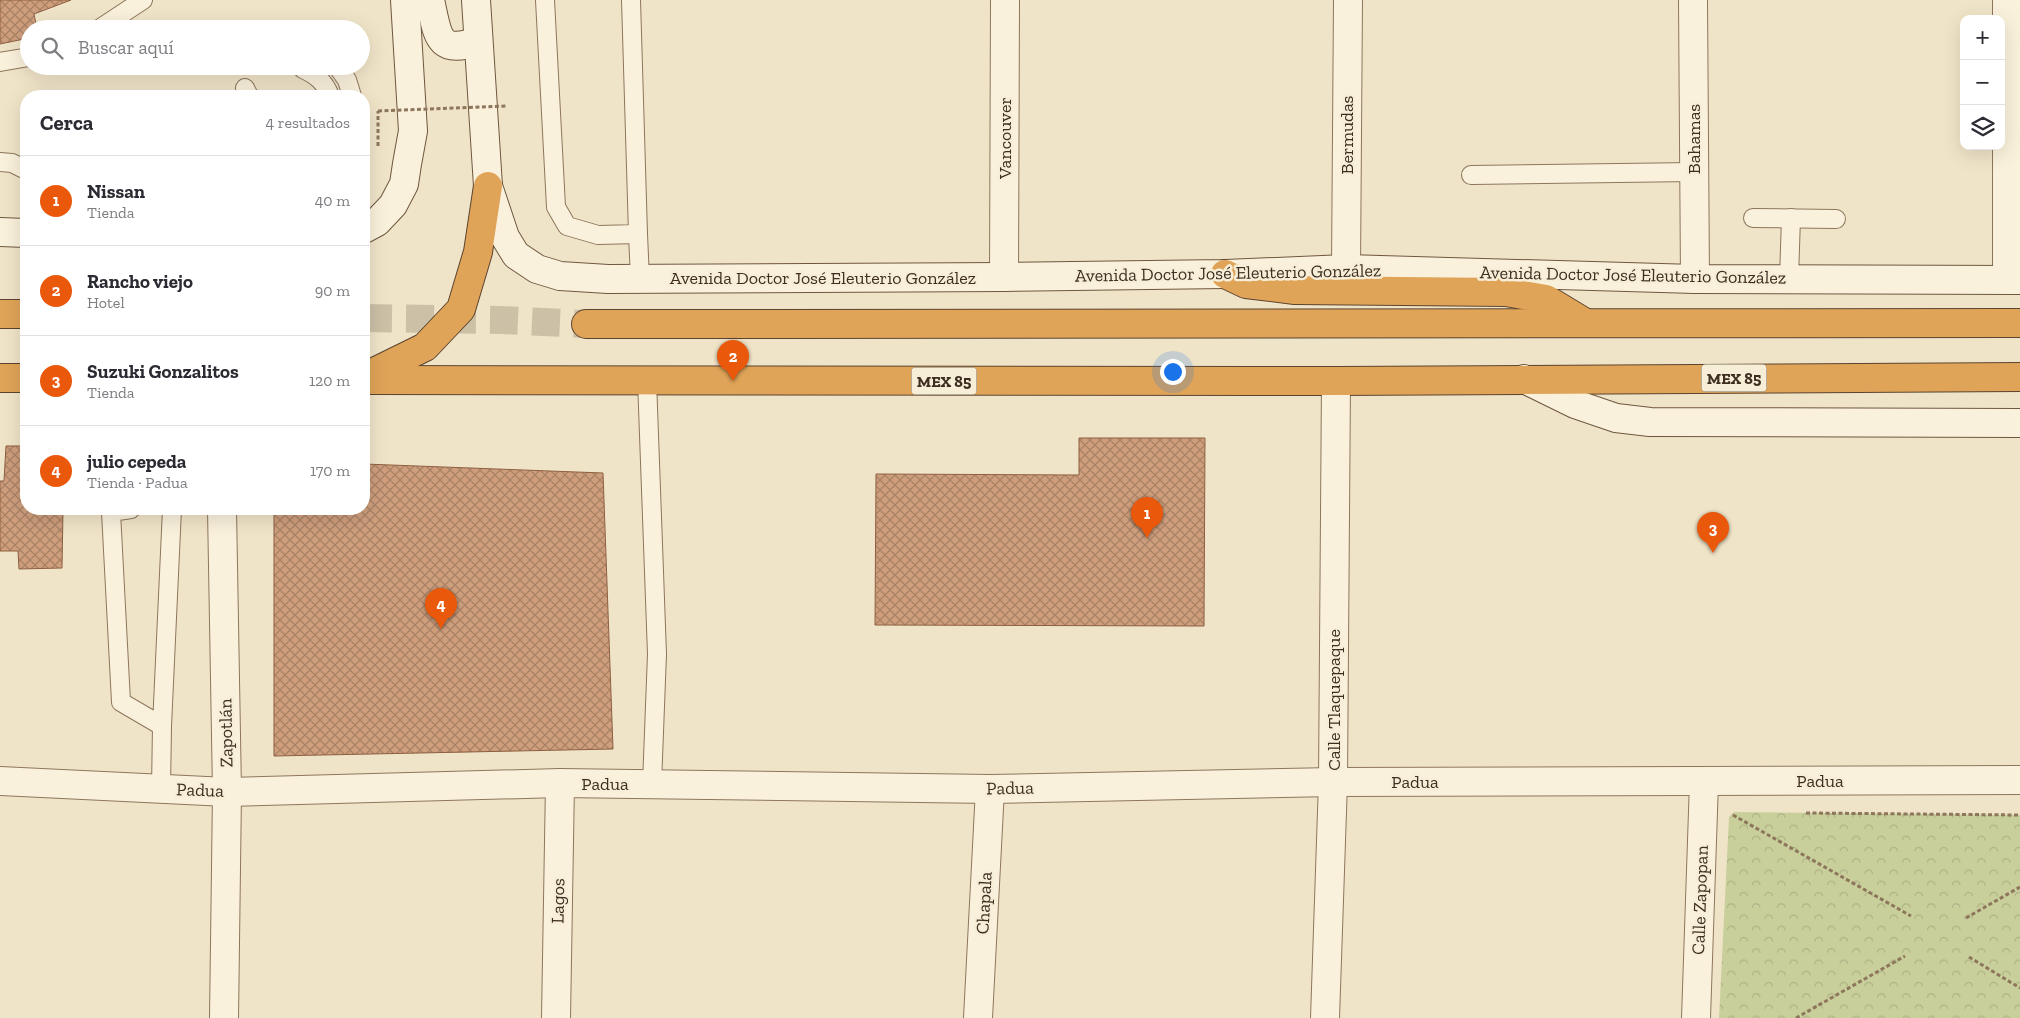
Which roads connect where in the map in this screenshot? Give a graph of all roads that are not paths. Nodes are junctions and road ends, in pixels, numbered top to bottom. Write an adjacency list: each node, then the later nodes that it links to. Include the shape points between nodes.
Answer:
1 (143, 0): 11 (lane)
2 (405, 0): 27 (street, via 413,131 404,184 392,205 378,222)
3 (430, 0): 12 (street, via 442,41 462,47)
4 (476, 0): 12 (street, Avenida Doctor José Eleuterio González)
5 (545, 0): 30 (lane, via 556,207 568,226 598,235)
6 (631, 0): 30 (lane)
7 (1005, 0): 33 (street, Vancouver)
8 (1348, 0): 31 (street, Bermudas)
9 (1693, 0): 21 (street, Bahamas)
10 (2007, 0): 37 (street)
11 (113, 20)
12 (478, 41): 23 (street, Avenida Doctor José Eleuterio González)
13 (20, 59): 14 (lane)
14 (0, 62)
15 (315, 75): 17 (lane)
16 (343, 75): 18 (lane)
17 (327, 90)
18 (350, 90)
19 (0, 162): 20 (lane)
20 (20, 167)
21 (1694, 172): 22 (lane); 36 (street, Bahamas)
22 (1471, 175)
23 (488, 186): 35 (street, Avenida Doctor José Eleuterio González, via 505,237 516,256 537,269 560,276); 43 (highway, via 478,252 461,309 425,347)
24 (1753, 218): 25 (lane)
25 (1791, 218): 26 (lane); 34 (lane)
26 (1836, 219)
27 (370, 226)
28 (0, 232): 29 (street)
29 (20, 233)
30 (638, 234): 35 (lane)
31 (1346, 269): 32 (street, Avenida Doctor José Eleuterio González); 36 (street, Avenida Doctor José Eleuterio González)
32 (1225, 274): 33 (street, Avenida Doctor José Eleuterio González); 40 (highway, via 1246,284 1295,290 1506,292 1546,299)
33 (1004, 277): 35 (street, Avenida Doctor José Eleuterio González)
34 (1789, 278): 36 (street, Avenida Doctor José Eleuterio González); 37 (street, Avenida Doctor José Eleuterio González)
35 (640, 279)
36 (1695, 279)
37 (2014, 280)
38 (0, 314): 39 (highway)
39 (20, 314)
40 (1586, 322): 41 (highway); 42 (highway)
41 (2020, 323)
42 (586, 324)
43 (370, 375)
44 (2020, 377): 48 (highway, MEX 85)
45 (0, 378): 46 (highway)
46 (20, 378)
47 (370, 378): 49 (highway, MEX 85)
48 (1524, 379): 50 (highway, MEX 85); 51 (street, via 1575,404 1608,415 1650,422)
49 (647, 380): 50 (highway, MEX 85); 61 (lane, via 657,654)
50 (1336, 381): 58 (street, Calle Tlaquepaque)
51 (2020, 423)
52 (111, 515): 55 (lane, via 121,702)
53 (172, 515): 55 (lane)
54 (222, 515): 64 (street, Zapotlán)
55 (162, 726): 62 (lane)
56 (2020, 780): 59 (street, Padua)
57 (0, 781): 62 (street, Padua)
58 (1333, 782): 59 (street, Padua); 63 (street, Padua); 68 (street, Calle Tlaquepaque)
59 (1704, 782): 69 (street, Calle Zapopan)
60 (560, 783): 61 (street, Padua); 64 (street, Padua); 66 (street, Lagos)
61 (652, 784): 63 (street, Padua)
62 (161, 788): 64 (street, Padua)
63 (990, 789): 67 (street, Chapala)
64 (227, 792): 65 (street, Zapotlán)
65 (224, 1018)
66 (556, 1018)
67 (978, 1018)
68 (1325, 1018)
69 (1696, 1018)

